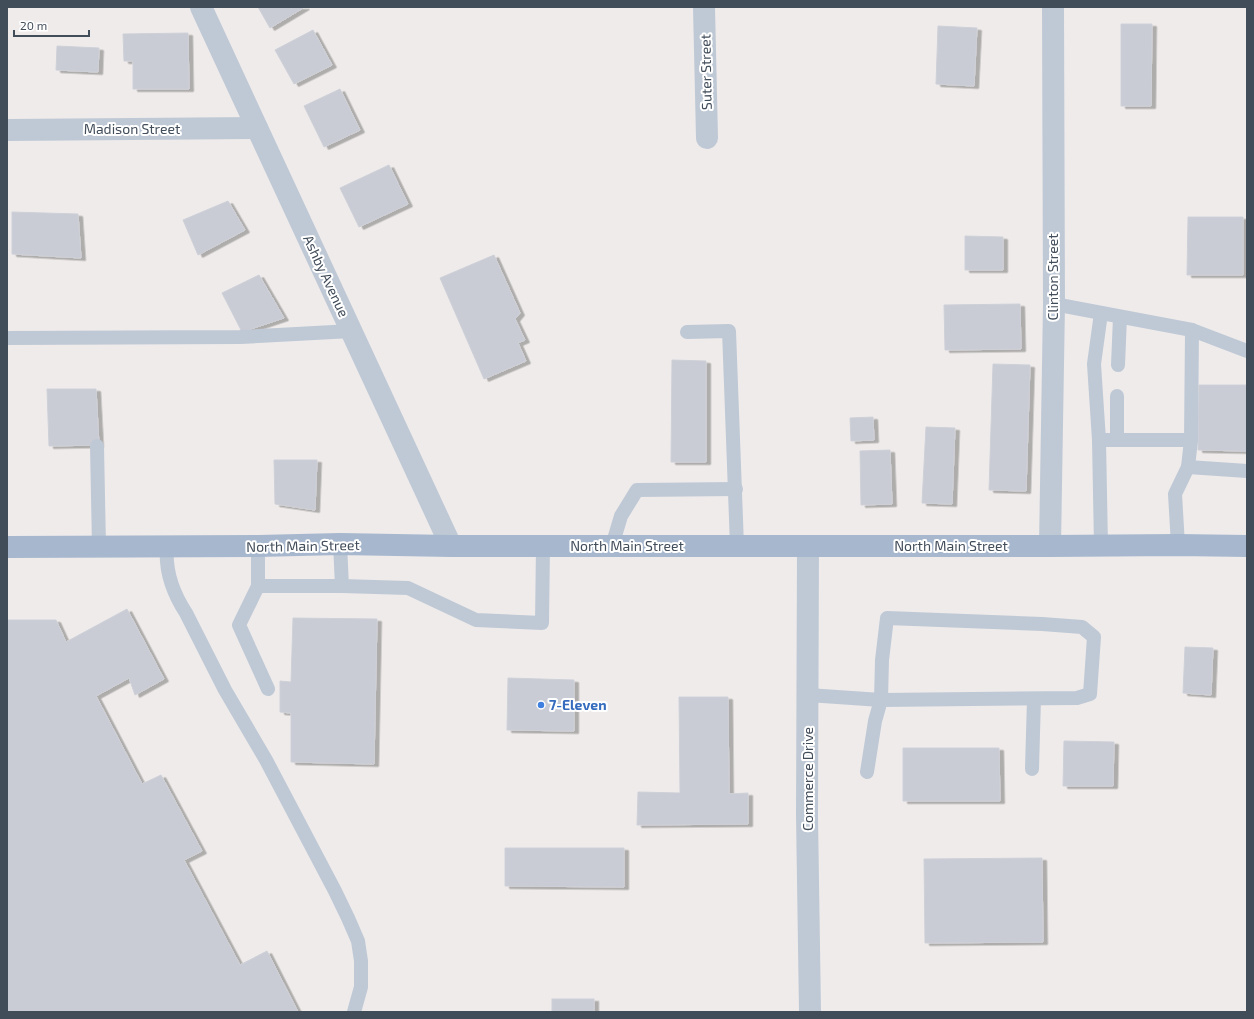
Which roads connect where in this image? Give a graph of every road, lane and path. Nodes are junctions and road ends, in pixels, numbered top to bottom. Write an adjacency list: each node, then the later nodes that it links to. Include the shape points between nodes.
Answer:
1 (201, 7): 4 (street, Ashby Avenue)
2 (704, 7): 6 (street, Suter Street)
3 (1053, 7): 7 (street, Clinton Street)
4 (257, 128): 5 (street, Madison Street); 11 (street, Ashby Avenue)
5 (7, 130)
6 (707, 138)
7 (1054, 304): 8 (lane); 33 (street, Clinton Street)
8 (1102, 313): 9 (lane); 17 (lane, via 1094,364)
9 (1120, 317): 10 (lane); 15 (lane)
10 (1192, 330): 14 (lane); 19 (lane)
11 (352, 331): 13 (lane, via 240,336); 28 (street, Ashby Avenue)
12 (687, 332): 23 (lane, via 729,331)
13 (7, 338)
14 (1247, 351)
15 (1118, 365)
16 (1117, 396): 18 (lane)
17 (1099, 440): 18 (lane); 34 (lane)
18 (1117, 440): 19 (lane)
19 (1191, 440): 21 (lane)
20 (97, 446): 26 (lane)
21 (1188, 468): 22 (lane); 25 (lane, via 1175,494)
22 (1247, 471)
23 (736, 489): 30 (lane, via 637,490 621,516); 31 (lane)
24 (340, 544): 27 (main road, North Main Street); 28 (main road, North Main Street); 39 (lane)
25 (1178, 545): 34 (main road, North Main Street); 35 (main road, North Main Street)
26 (99, 546): 36 (main road, North Main Street); 37 (main road, North Main Street)
27 (258, 546): 37 (main road, North Main Street); 38 (lane)
28 (451, 546): 29 (main road, North Main Street)
29 (543, 546): 30 (main road, North Main Street); 39 (lane, via 542,623 476,620 408,588)
30 (612, 546): 31 (main road, North Main Street)
31 (737, 546): 32 (main road, North Main Street)
32 (808, 546): 33 (main road, North Main Street); 41 (street, Commerce Drive)
33 (1050, 546): 34 (main road, North Main Street)
34 (1101, 546)
35 (1247, 546)
36 (7, 547)
37 (167, 547): 46 (lane, via 168,571 177,598 336,891 356,936 362,976)
38 (258, 586): 39 (lane); 40 (lane, via 239,626)
39 (342, 586)
40 (268, 689)
41 (808, 695): 43 (lane); 47 (street, Commerce Drive)
42 (1034, 699): 43 (lane); 43 (lane, via 1077,698 1090,694 1094,637 1082,627 887,618); 44 (lane)
43 (881, 700): 45 (lane)
44 (1032, 769)
45 (867, 772)
46 (354, 1012)
47 (810, 1012)

